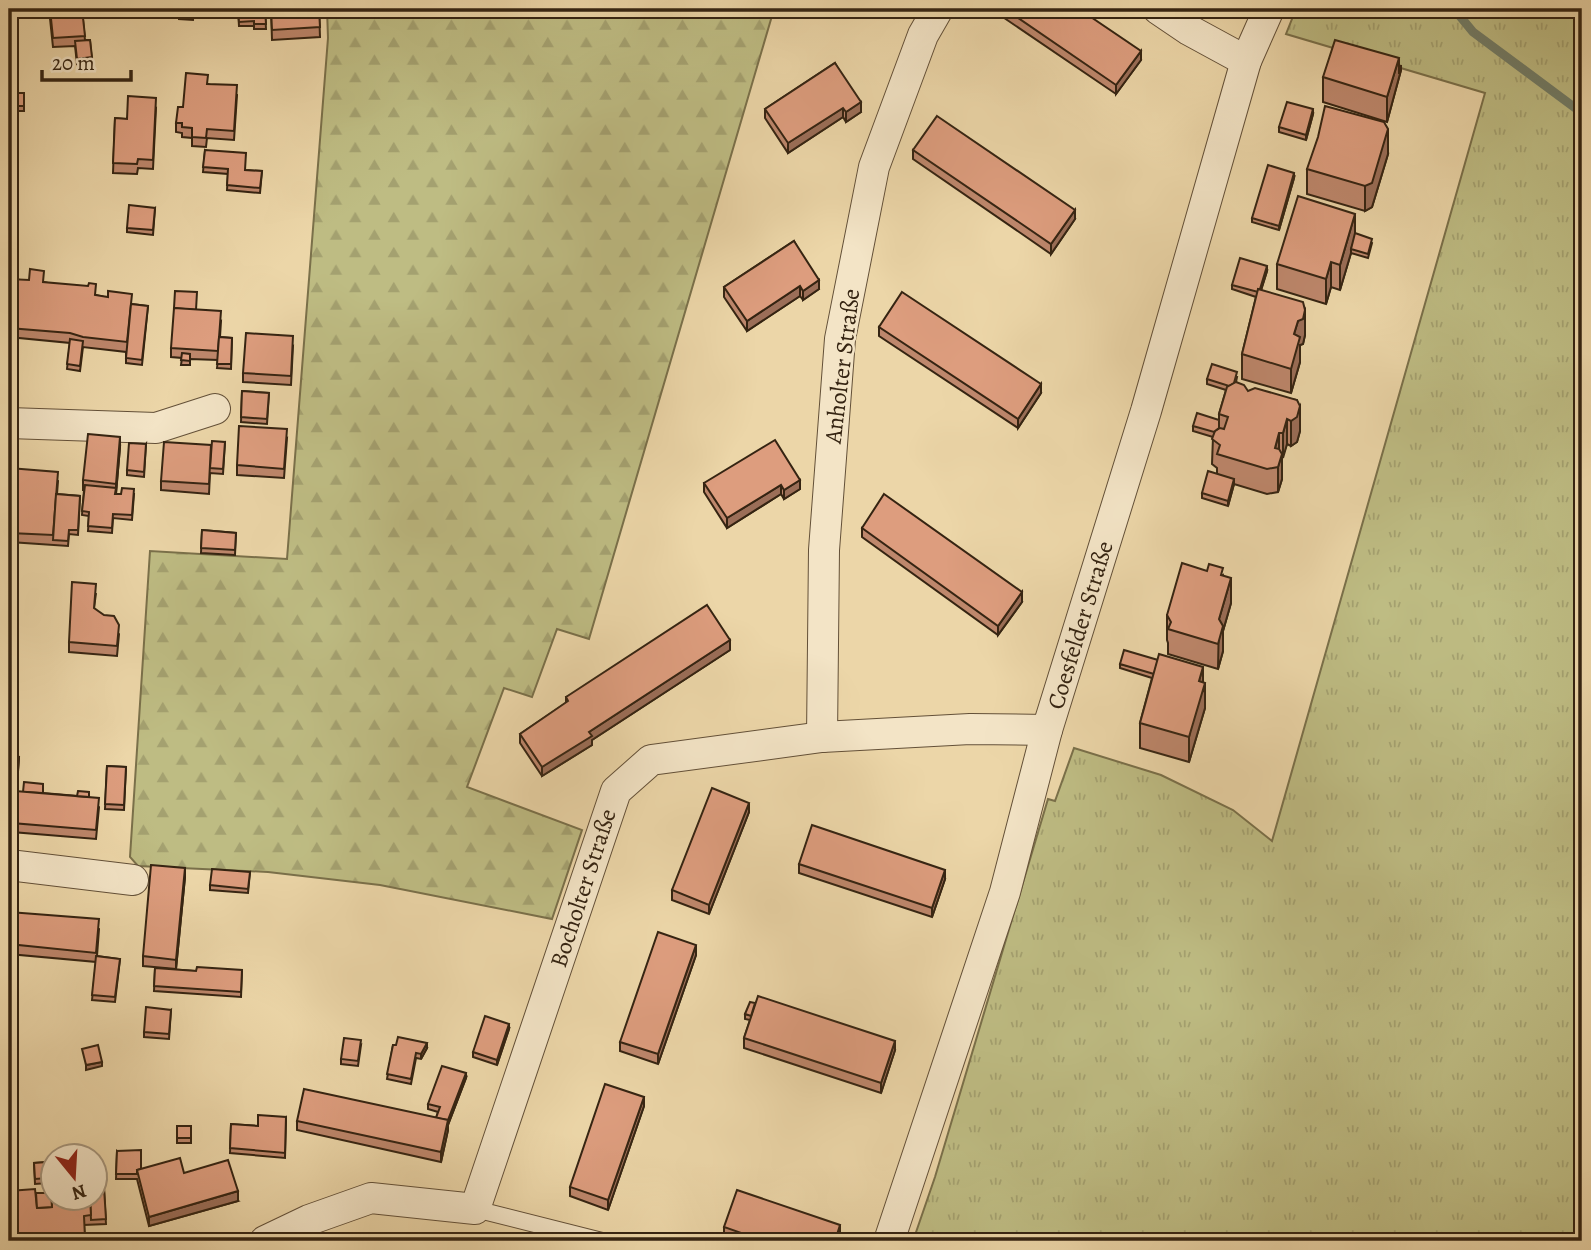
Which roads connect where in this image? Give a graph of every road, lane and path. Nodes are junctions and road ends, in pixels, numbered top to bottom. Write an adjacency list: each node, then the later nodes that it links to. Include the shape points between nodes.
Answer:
1 (938, 9): 8 (street, Anholter Straße, via 923,35 874,167 840,339 824,550)
2 (1158, 9): 4 (street)
3 (1269, 9): 4 (street, Coesfelder Straße)
4 (1247, 61): 7 (street, Coesfelder Straße)
5 (215, 409): 6 (street, via 156,428)
6 (9, 423)
7 (1048, 730): 8 (street, Bocholter Straße); 14 (street, Coesfelder Straße, via 1005,892)
8 (822, 737): 11 (street, Bocholter Straße, via 651,760 616,791)
9 (9, 865): 10 (street)
10 (133, 880)
11 (475, 1209): 12 (street, via 371,1198); 13 (lane)
12 (265, 1241)
13 (602, 1241)
14 (889, 1241)

